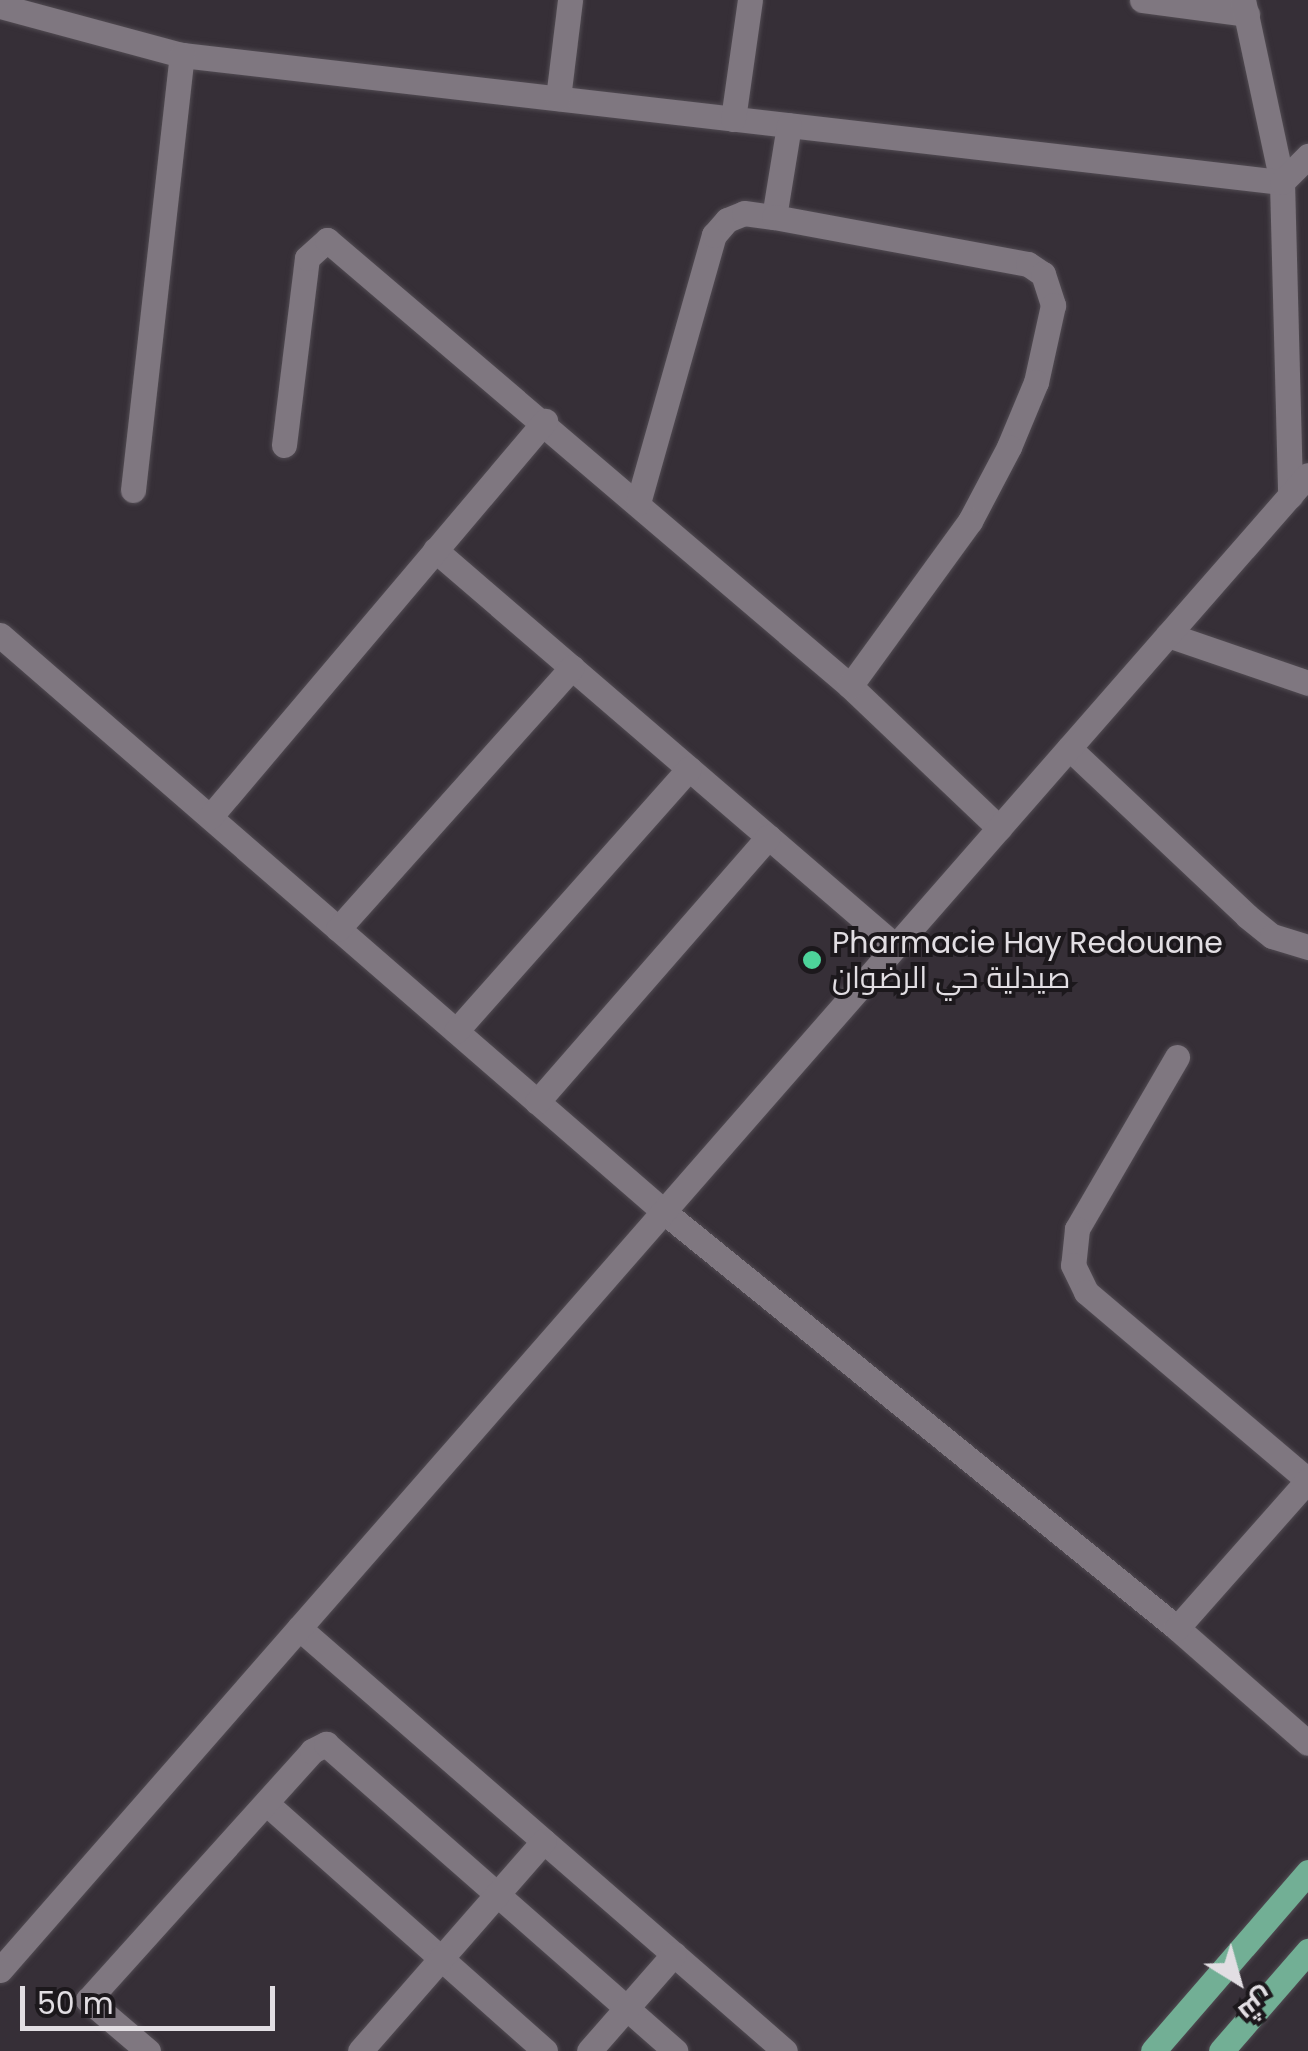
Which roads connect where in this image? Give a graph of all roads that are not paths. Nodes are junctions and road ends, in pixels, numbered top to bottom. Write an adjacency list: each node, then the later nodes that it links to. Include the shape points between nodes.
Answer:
1 (570, 0): 8 (street)
2 (750, 0): 9 (street)
3 (1142, 0): 5 (street)
4 (0, 6): 6 (street)
5 (1245, 7): 12 (street)
6 (39, 9): 7 (street)
7 (182, 55): 8 (street); 17 (street)
8 (558, 98): 9 (street)
9 (733, 118): 10 (street)
10 (789, 125): 12 (street); 13 (street)
11 (1308, 156): 12 (street)
12 (1282, 182): 18 (street)
13 (774, 216): 19 (street, via 744,213 714,235); 25 (street, via 1028,264 1052,290 1036,382 994,476 970,521)
14 (545, 420): 15 (street, via 328,240 307,258); 19 (street); 20 (street)
15 (284, 445)
16 (1308, 475): 18 (street)
17 (133, 490)
18 (1290, 496): 22 (street)
19 (638, 502): 25 (street)
20 (435, 550): 23 (street); 28 (street)
21 (0, 635): 28 (street)
22 (1168, 635): 24 (street); 26 (street)
23 (572, 668): 27 (street); 31 (street)
24 (1305, 677)
25 (850, 686): 29 (street)
26 (1068, 748): 29 (street); 33 (street, via 1247,916 1272,936)
27 (689, 769): 30 (street); 34 (street)
28 (210, 817): 31 (street)
29 (999, 828): 32 (street)
30 (768, 837): 32 (street); 36 (street)
31 (338, 928): 34 (street)
32 (895, 946): 37 (street)
33 (1308, 947)
34 (456, 1031): 36 (street)
35 (1177, 1057): 38 (street, via 1077,1229 1073,1265 1086,1292)
36 (538, 1102): 37 (street)
37 (664, 1211): 39 (street); 40 (street)
38 (1308, 1480): 40 (street)
39 (299, 1628): 43 (street); 48 (street)
40 (1177, 1628): 41 (street)
41 (1308, 1743)
42 (266, 1803): 45 (street, via 318,1746 333,1745); 49 (street); 51 (street, via 88,2000)
43 (544, 1841): 45 (street); 47 (street)
44 (1308, 1872): 57 (main road)
45 (499, 1893): 49 (street); 50 (street)
46 (1308, 1951): 58 (main road)
47 (674, 1954): 50 (street); 56 (street)
48 (4, 1956)
49 (441, 1959): 52 (street); 53 (street)
50 (627, 2008): 54 (street); 55 (street)
51 (148, 2051)
52 (360, 2051)
53 (546, 2051)
54 (589, 2051)
55 (675, 2051)
56 (785, 2051)
57 (1153, 2051)
58 (1222, 2051)

